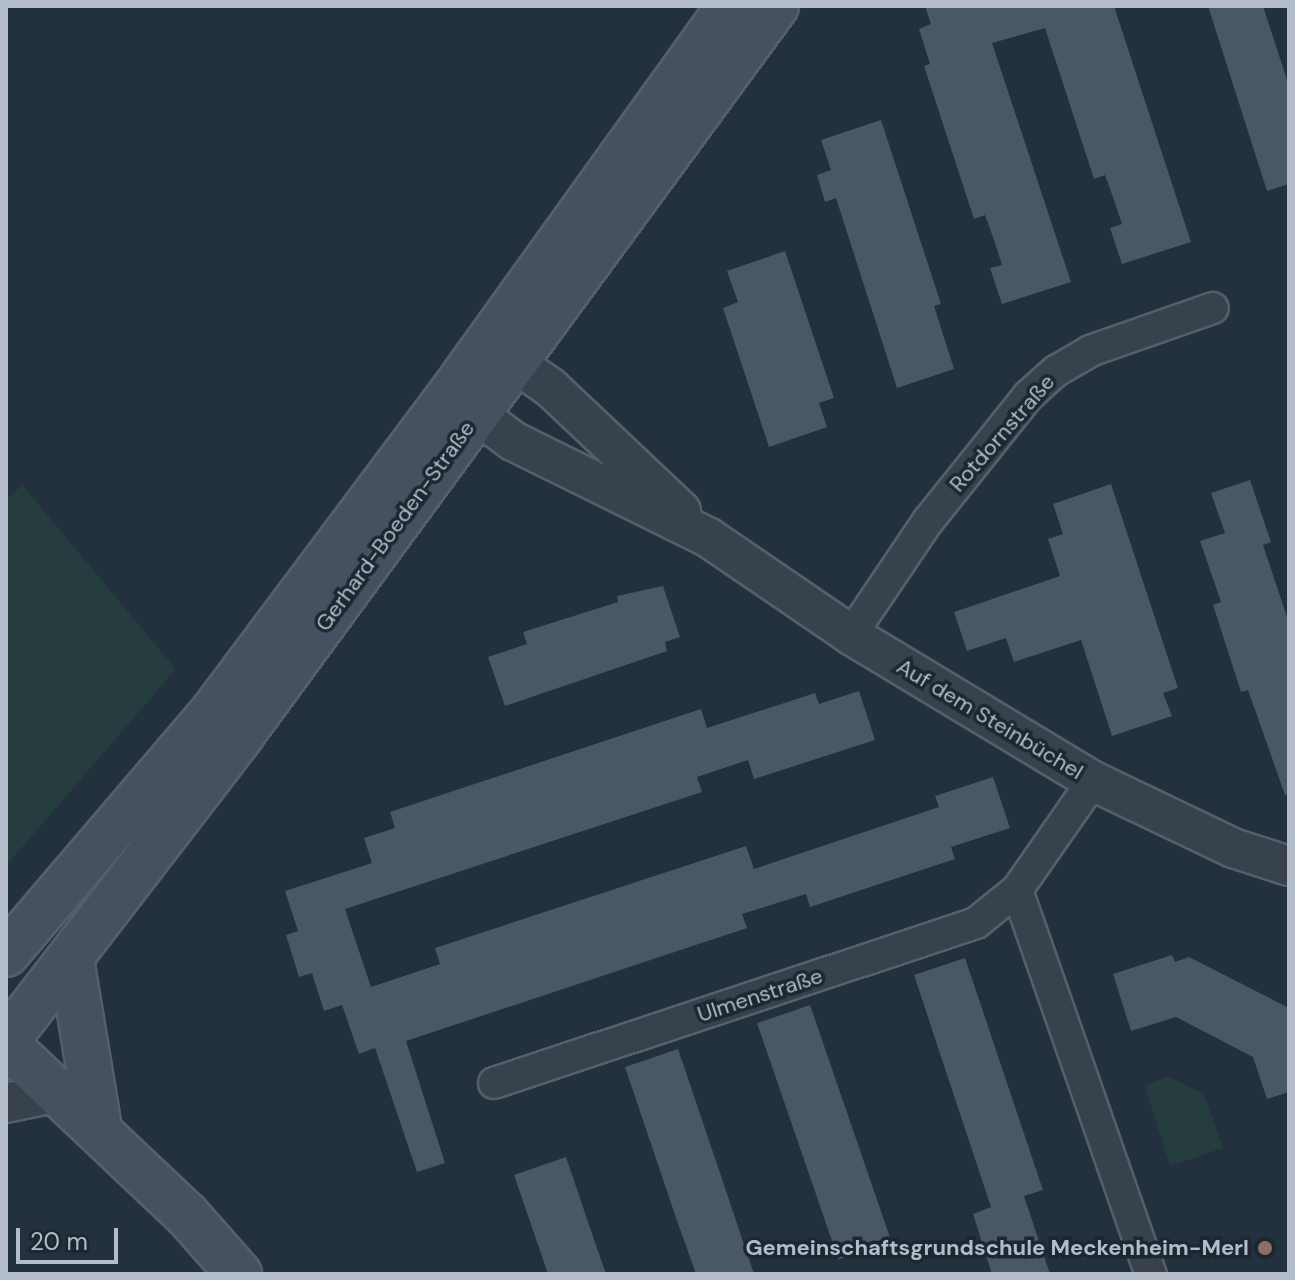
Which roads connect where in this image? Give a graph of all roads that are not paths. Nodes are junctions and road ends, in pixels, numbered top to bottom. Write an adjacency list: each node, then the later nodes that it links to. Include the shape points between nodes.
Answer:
1 (730, 6): 4 (main road, Gerhard-Boeden-Straße)
2 (776, 6): 4 (main road, Gerhard-Boeden-Straße)
3 (1213, 308): 6 (street, Rotdornstraße, via 1090,351 1028,396 928,521)
4 (482, 378): 5 (street, Auf dem Steinbüchel, via 551,388); 5 (street, Auf dem Steinbüchel, via 513,441); 10 (main road, Gerhard-Boeden-Straße, via 215,709); 12 (main road, Gerhard-Boeden-Straße)
5 (709, 538): 6 (street, Auf dem Steinbüchel)
6 (851, 635): 7 (street, Auf dem Steinbüchel)
7 (1093, 781): 8 (street, Auf dem Steinbüchel, via 1233,848); 9 (street, Ulmenstraße)
8 (1289, 866)
9 (1017, 890): 14 (street, Ulmenstraße, via 976,923 952,933); 18 (street)
10 (24, 917): 11 (main road, Gerhard-Boeden-Straße)
11 (6, 954)
12 (71, 959): 13 (main road, Gerhard-Boeden-Straße); 17 (main road)
13 (6, 1042): 15 (main road)
14 (494, 1083)
15 (59, 1092): 16 (street); 17 (main road)
16 (6, 1103)
17 (99, 1129): 19 (main road)
18 (1146, 1262)
19 (239, 1274)

